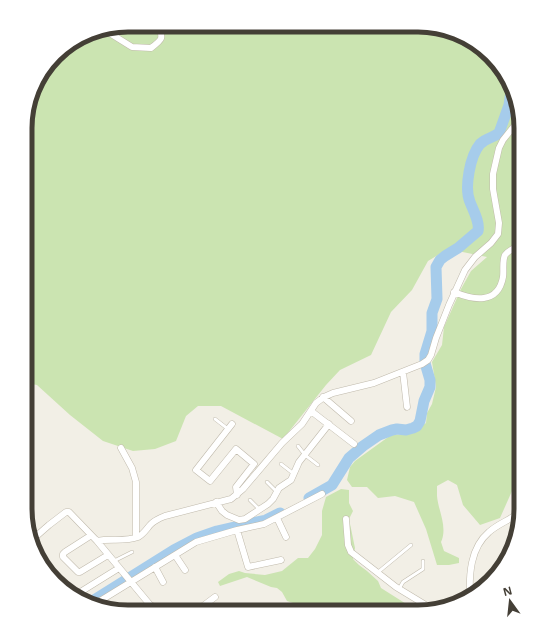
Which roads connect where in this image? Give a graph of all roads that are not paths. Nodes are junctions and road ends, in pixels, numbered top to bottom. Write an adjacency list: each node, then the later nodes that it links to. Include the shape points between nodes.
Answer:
1 (161, 32): 2 (street, via 161,41 151,48 132,47)
2 (111, 34)
3 (514, 127): 5 (street, via 501,144 493,174 493,189 500,224 498,234 475,257)
4 (514, 250): 5 (street, via 506,255 503,278 493,294 477,299)
5 (454, 292): 6 (street, via 428,360)
6 (403, 372): 7 (street); 8 (street)
7 (323, 397): 9 (street); 11 (street)
8 (407, 407)
9 (311, 411): 12 (street); 23 (street)
10 (215, 419): 13 (lane)
11 (352, 421)
12 (329, 424): 14 (street); 17 (street)
13 (230, 427): 23 (street, via 196,470 210,481 236,449 254,464 236,488)
14 (354, 444)
15 (298, 446): 17 (lane)
16 (121, 448): 36 (street, via 136,482)
17 (305, 455): 19 (lane); 20 (street, via 298,463)
18 (281, 464): 20 (lane)
19 (318, 465)
20 (294, 474): 22 (street)
21 (267, 482): 22 (lane)
22 (277, 492): 29 (street, via 268,504)
23 (237, 494): 27 (street, via 232,499)
24 (322, 494): 25 (street)
25 (314, 499): 28 (street); 31 (street)
26 (250, 500): 29 (lane)
27 (216, 502): 29 (street, via 227,515 239,520); 36 (street, via 158,519)
28 (318, 506)
29 (259, 509)
30 (514, 516): 53 (street, via 489,532 477,548 470,569)
31 (277, 518): 33 (street, via 264,524); 37 (street)
32 (346, 519): 49 (street, via 351,552)
33 (237, 530): 42 (street, via 196,542); 43 (street, via 248,567)
34 (90, 536): 35 (street, via 69,512 60,516); 38 (street); 41 (street, via 64,552 63,557 80,572)
35 (36, 537)
36 (136, 537): 38 (street)
37 (286, 537)
38 (96, 541): 41 (street)
39 (411, 545): 49 (lane)
40 (132, 552): 44 (lane)
41 (108, 555): 44 (street)
42 (175, 555): 46 (street); 48 (street)
43 (281, 560)
44 (114, 561): 47 (street)
45 (423, 561): 52 (lane, via 423,569 403,582)
46 (155, 567): 50 (street); 51 (street)
47 (119, 568): 50 (street); 54 (street)
48 (185, 570)
49 (378, 573): 52 (street)
50 (131, 582): 56 (street); 57 (street)
51 (163, 582)
52 (399, 589): 59 (street)
53 (470, 589)
54 (80, 592)
55 (215, 597): 58 (street)
56 (100, 601)
57 (151, 605)
58 (204, 605)
59 (425, 605)

